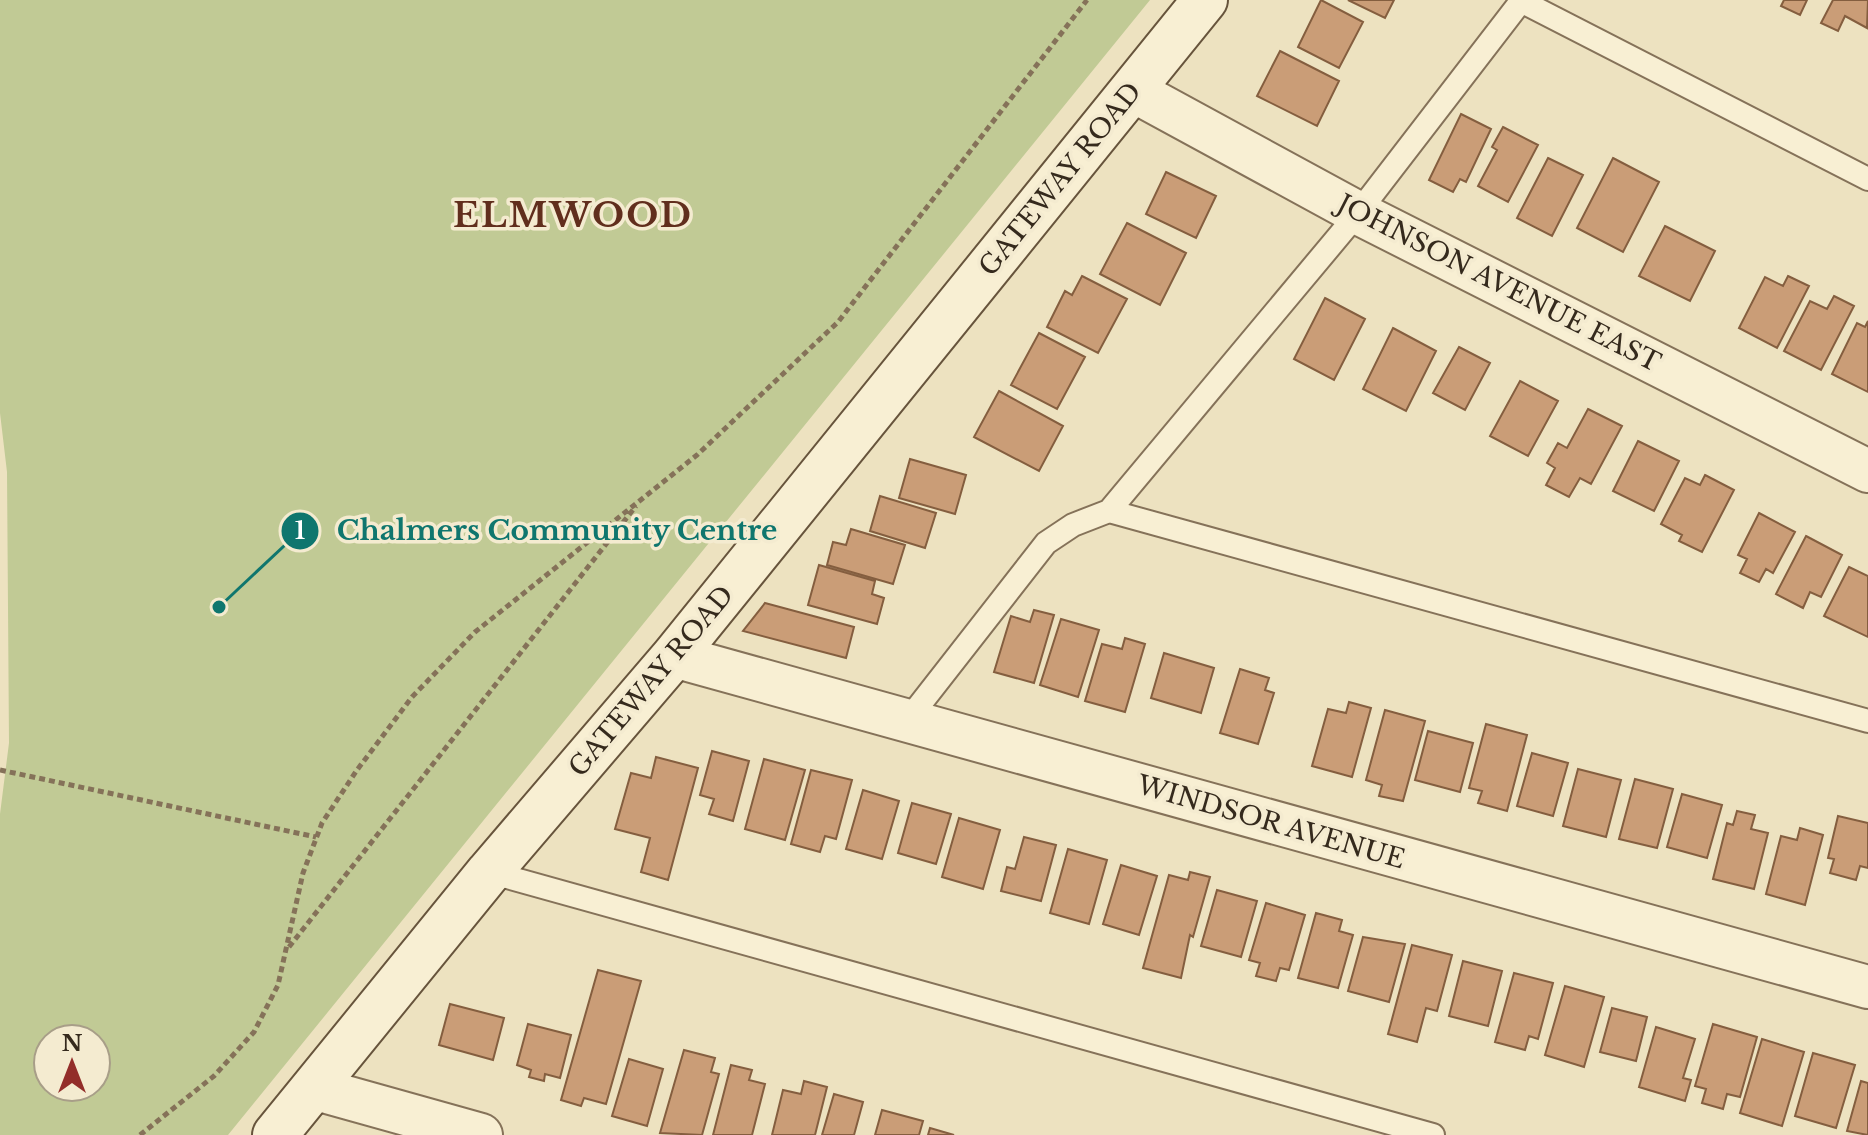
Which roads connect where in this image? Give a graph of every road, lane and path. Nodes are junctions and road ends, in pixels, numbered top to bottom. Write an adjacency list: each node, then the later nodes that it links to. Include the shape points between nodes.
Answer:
1 (1087, 0): 8 (path, via 838,322 697,455)
2 (1205, 0): 4 (street, GATEWAY ROAD)
3 (1522, 1): 5 (lane); 6 (lane)
4 (1132, 90): 6 (street, JOHNSON AVENUE EAST); 10 (street, GATEWAY ROAD)
5 (1868, 179)
6 (1358, 213): 7 (street, JOHNSON AVENUE EAST); 9 (lane)
7 (1868, 471)
8 (642, 499): 14 (path, via 475,632 444,663 357,770); 16 (path)
9 (1109, 511): 11 (lane, via 1046,543); 12 (lane)
10 (674, 656): 11 (street, WINDSOR AVENUE); 15 (street, GATEWAY ROAD)
11 (907, 721): 17 (street, WINDSOR AVENUE)
12 (1868, 721)
13 (0, 770): 14 (path)
14 (316, 837): 16 (path)
15 (489, 872): 18 (street, GATEWAY ROAD); 22 (lane)
16 (287, 950): 19 (path, via 278,985 254,1032 214,1076)
17 (1868, 987)
18 (313, 1088): 20 (street, GATEWAY ROAD); 21 (street)
19 (140, 1135)
20 (275, 1135)
21 (481, 1135)
22 (1433, 1135)

